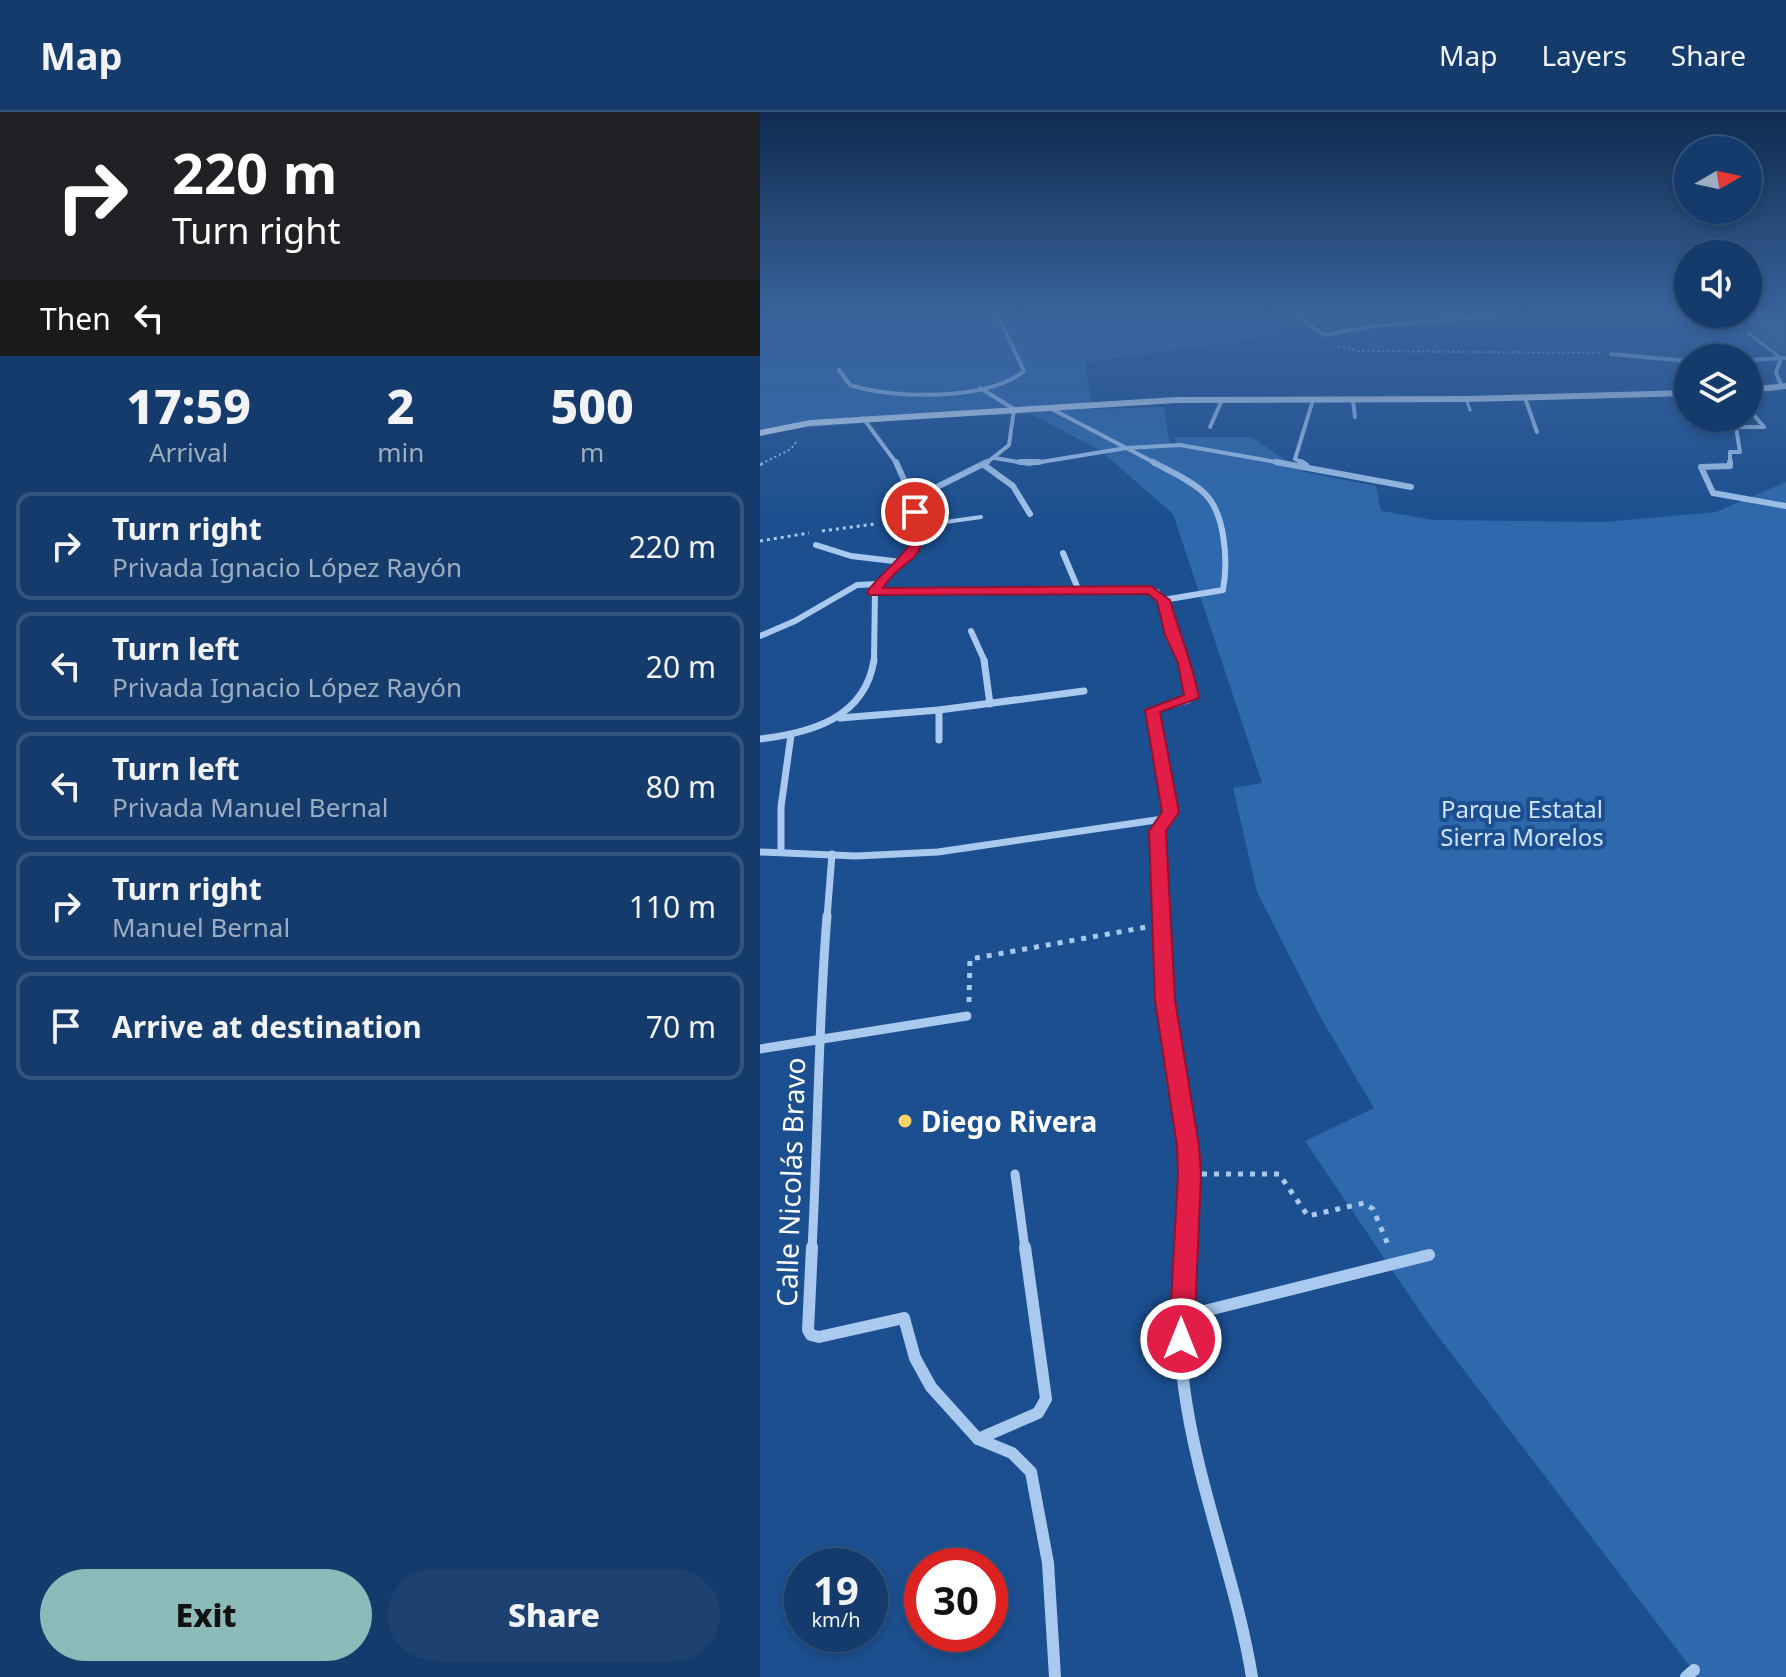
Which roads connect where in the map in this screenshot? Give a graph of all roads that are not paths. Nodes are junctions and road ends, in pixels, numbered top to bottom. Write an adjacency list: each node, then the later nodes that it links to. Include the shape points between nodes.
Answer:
1 (851, 384): 4 (street, via 909,395)
2 (992, 384): 4 (street)
3 (1784, 386): 5 (street)
4 (980, 388): 13 (street)
5 (1762, 388)
6 (1674, 393): 7 (street)
7 (1525, 398): 8 (street); 18 (street)
8 (1466, 399): 11 (street); 14 (lane)
9 (1222, 400): 10 (street); 12 (street); 17 (street)
10 (1313, 400): 11 (street); 24 (street, via 1295,459)
11 (1353, 400): 15 (street)
12 (1048, 407): 13 (street); 21 (street)
13 (1014, 409): 16 (street); 22 (street, via 1009,445)
14 (1470, 410)
15 (1355, 417)
16 (863, 418): 20 (street); 26 (street, via 903,469)
17 (1210, 427)
18 (1537, 432)
19 (1737, 432): 27 (street, via 1740,452 1730,452 1730,466 1701,467 1713,493)
20 (760, 433)
21 (1126, 448): 22 (street, via 1029,464); 24 (street, via 1198,447); 37 (street, via 1193,484 1214,505 1225,585 1219,592)
22 (995, 458): 23 (street)
23 (984, 465): 26 (street); 28 (street, via 1013,486)
24 (1311, 470): 25 (street)
25 (1411, 487)
26 (913, 499): 30 (street)
27 (1786, 506)
28 (1030, 514)
29 (981, 517): 30 (lane)
30 (917, 526): 33 (street, via 917,545)
31 (816, 545): 33 (street, via 851,556)
32 (1063, 553): 35 (street)
33 (902, 562): 34 (street)
34 (878, 584): 36 (street); 39 (street, via 857,585)
35 (1079, 591): 36 (street); 37 (street, via 1151,590)
36 (874, 592): 43 (street, via 872,665 855,706)
37 (1163, 600): 47 (street, via 1193,695 1152,710)
38 (971, 631): 41 (street, via 986,656)
39 (760, 636)
40 (1084, 691): 41 (street)
41 (990, 704): 42 (street)
42 (939, 710): 43 (street); 46 (street)
43 (839, 718): 44 (street)
44 (791, 735): 45 (street); 48 (street)
45 (760, 739)
46 (939, 740)
47 (1168, 818): 50 (street, via 938,852); 56 (street, via 1157,831 1165,1000 1189,1175)
48 (781, 851): 49 (street); 50 (street)
49 (760, 852)
50 (832, 854): 52 (street, Calle Nicolás Bravo)
51 (967, 1016): 52 (street)
52 (819, 1040): 53 (street); 57 (street, Calle Nicolás Bravo, via 808,1330 819,1337 904,1318 921,1372)
53 (760, 1049)
54 (1015, 1174): 57 (street, via 1046,1399 1038,1413)
55 (1429, 1255): 56 (street)
56 (1180, 1317): 59 (street, via 1192,1438)
57 (978, 1439): 58 (street, Calle Nicolás Bravo, via 1012,1453 1031,1472 1048,1563)
58 (1055, 1677)
59 (1252, 1677)

